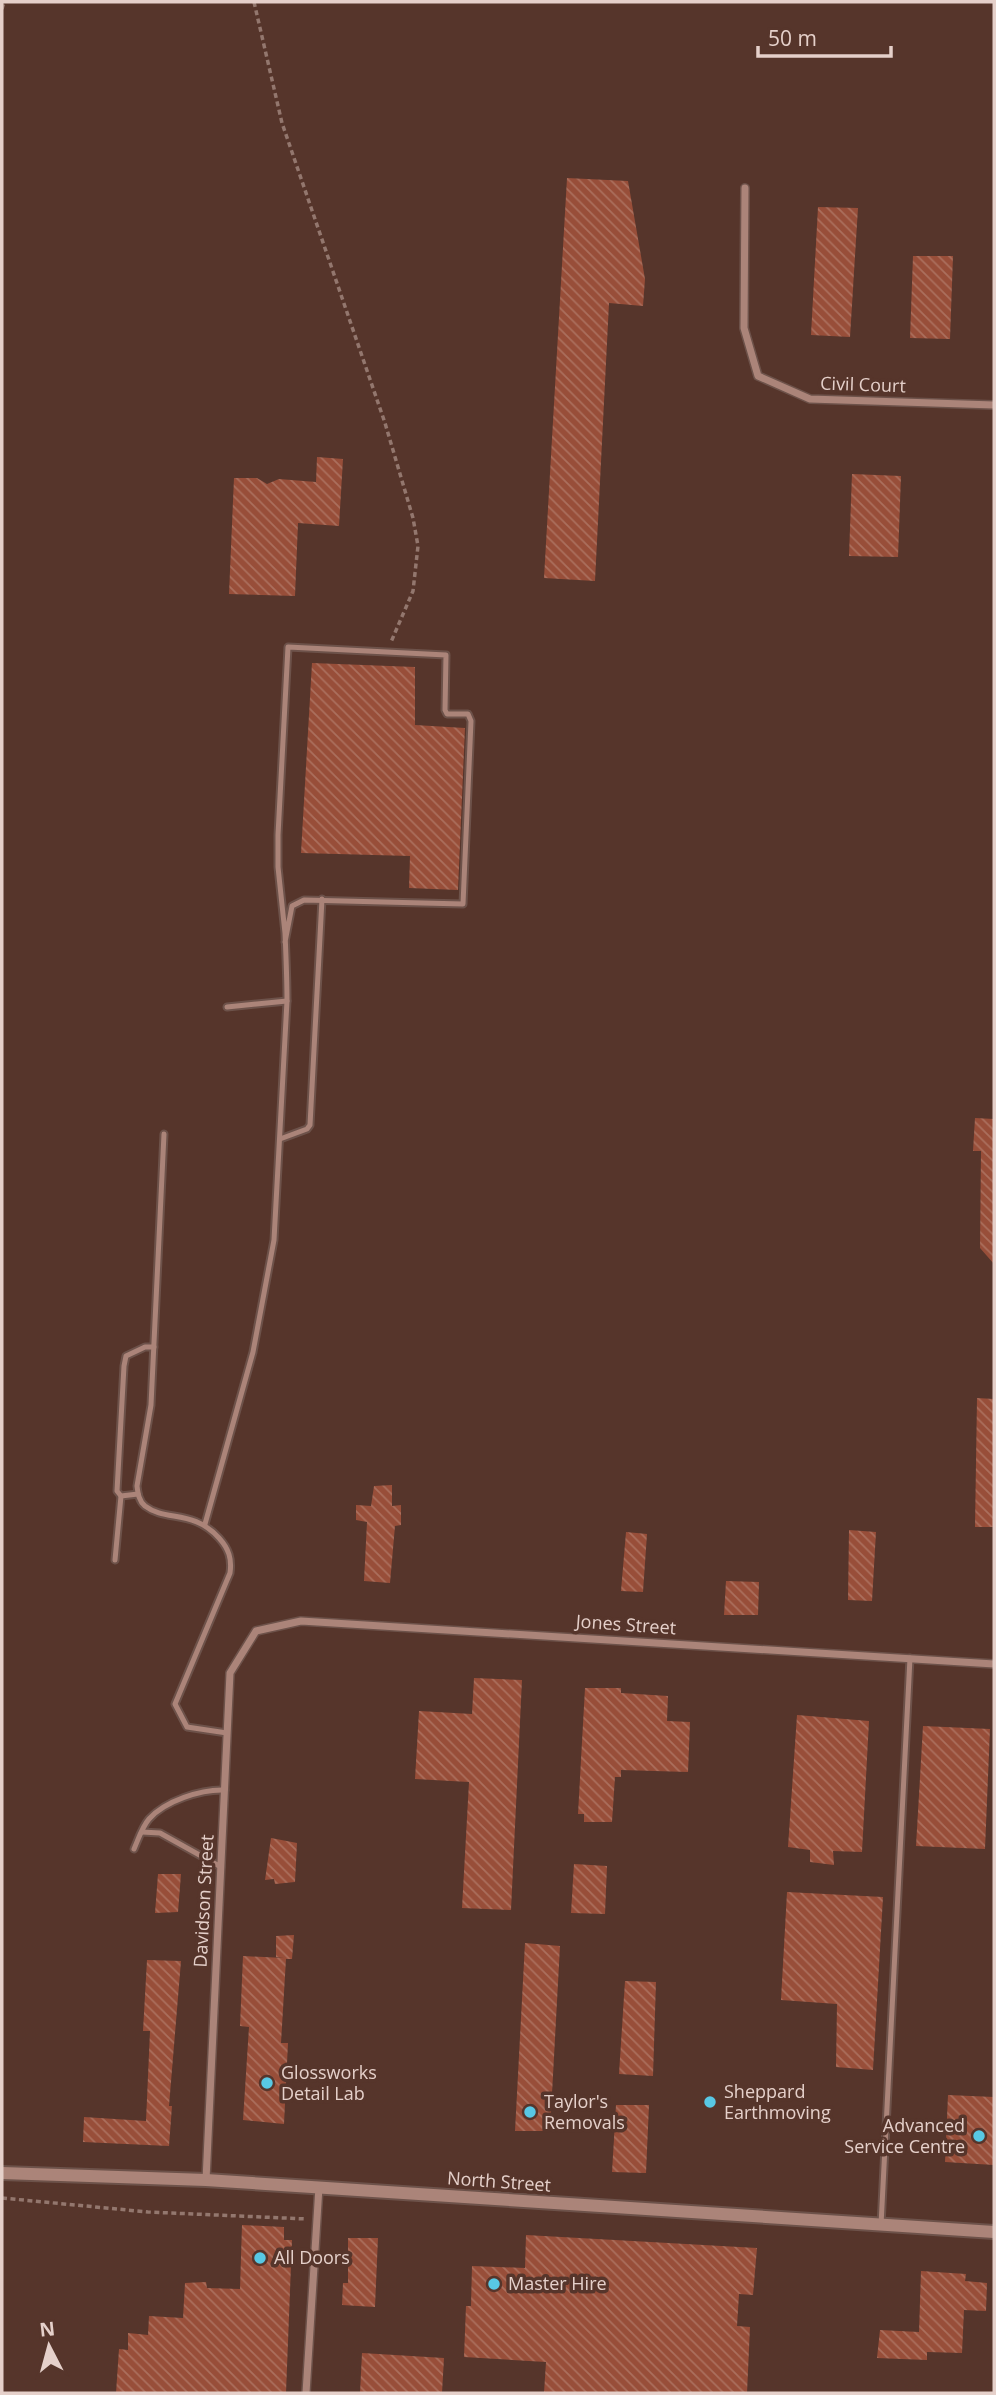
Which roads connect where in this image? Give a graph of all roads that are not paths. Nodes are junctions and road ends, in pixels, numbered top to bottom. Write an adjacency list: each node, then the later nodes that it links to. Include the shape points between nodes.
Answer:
1 (745, 188): 2 (street, Civil Court, via 744,328 758,376 810,399)
2 (994, 405)
3 (322, 899): 4 (lane, via 292,906); 4 (lane, via 463,904 471,716 445,710 446,655 288,647 278,835); 8 (lane, via 310,1125)
4 (285, 942): 5 (lane)
5 (287, 1002): 6 (lane); 8 (lane)
6 (227, 1007)
7 (164, 1134): 9 (lane)
8 (280, 1139): 12 (lane, via 274,1240 262,1315)
9 (154, 1347): 10 (lane); 11 (lane, via 126,1356 117,1482)
10 (138, 1494): 11 (lane); 12 (lane, via 148,1508)
11 (121, 1496): 13 (lane)
12 (205, 1524): 17 (lane, via 226,1546 232,1560 230,1573 175,1704 187,1727)
13 (115, 1560)
14 (256, 1631): 15 (street, Jones Street, via 301,1621); 17 (street, Davidson Street, via 230,1673)
15 (910, 1658): 16 (street, Jones Street); 25 (lane)
16 (994, 1664)
17 (227, 1733): 18 (street, Davidson Street)
18 (225, 1790): 19 (lane, via 193,1795 166,1806 149,1819); 21 (street, Davidson Street)
19 (142, 1832): 20 (lane); 21 (lane, via 160,1833)
20 (135, 1849)
21 (221, 1867): 23 (street, Davidson Street)
22 (2, 2173): 23 (street, North Street)
23 (206, 2180): 24 (street, North Street)
24 (319, 2187): 25 (street, North Street); 27 (street)
25 (881, 2225): 26 (street, North Street)
26 (994, 2232)
27 (306, 2393)

